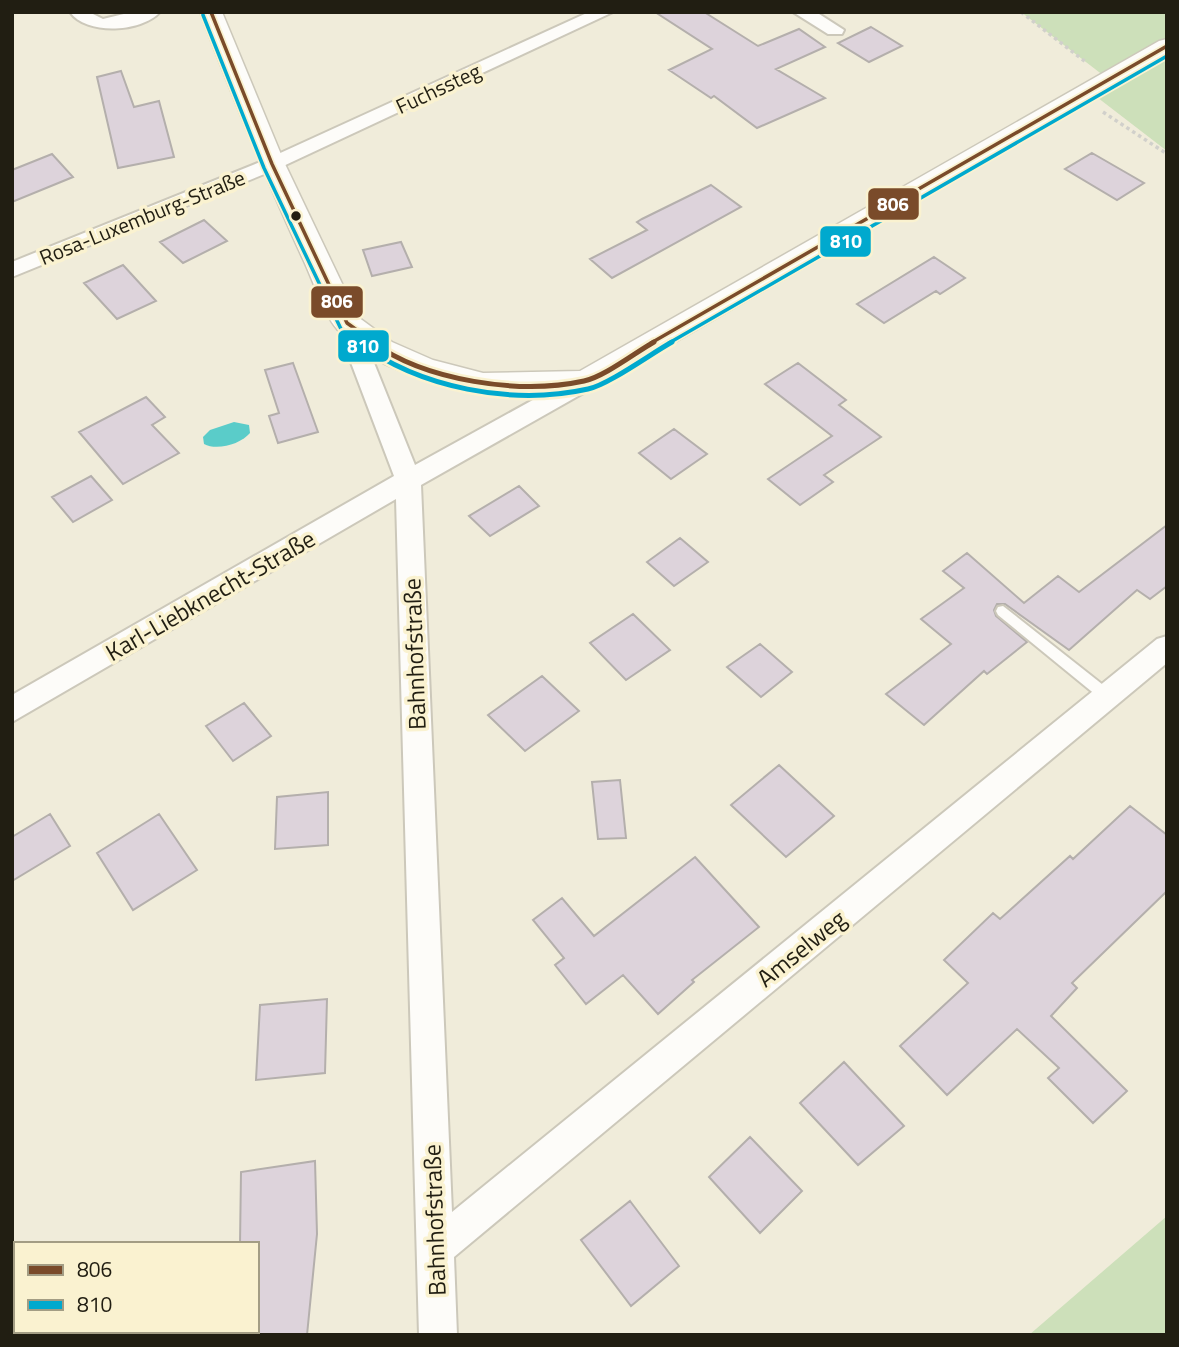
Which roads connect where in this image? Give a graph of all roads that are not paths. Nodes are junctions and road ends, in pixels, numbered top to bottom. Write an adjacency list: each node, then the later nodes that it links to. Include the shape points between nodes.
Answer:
1 (79, 12): 2 (street, via 86,21 101,24)
2 (151, 12)
3 (211, 12): 8 (street, Bahnhofstraße)
4 (604, 12): 8 (street, Fuchssteg)
5 (802, 12): 6 (street)
6 (835, 30)
7 (1167, 46): 11 (street)
8 (272, 164): 9 (street, Rosa-Luxemburg-Straße); 10 (street, Bahnhofstraße)
9 (12, 270)
10 (347, 323): 11 (street, via 382,349 424,368 484,384); 12 (street, Bahnhofstraße)
11 (586, 381): 12 (street, Karl-Liebknecht-Straße)
12 (408, 480): 16 (street, Karl-Liebknecht-Straße); 17 (street, Bahnhofstraße)
13 (1003, 611): 15 (lane)
14 (1167, 646): 15 (street, Amselweg)
15 (1107, 695): 17 (street, Amselweg)
16 (12, 710)
17 (434, 1250): 18 (street, Bahnhofstraße)
18 (438, 1335)

